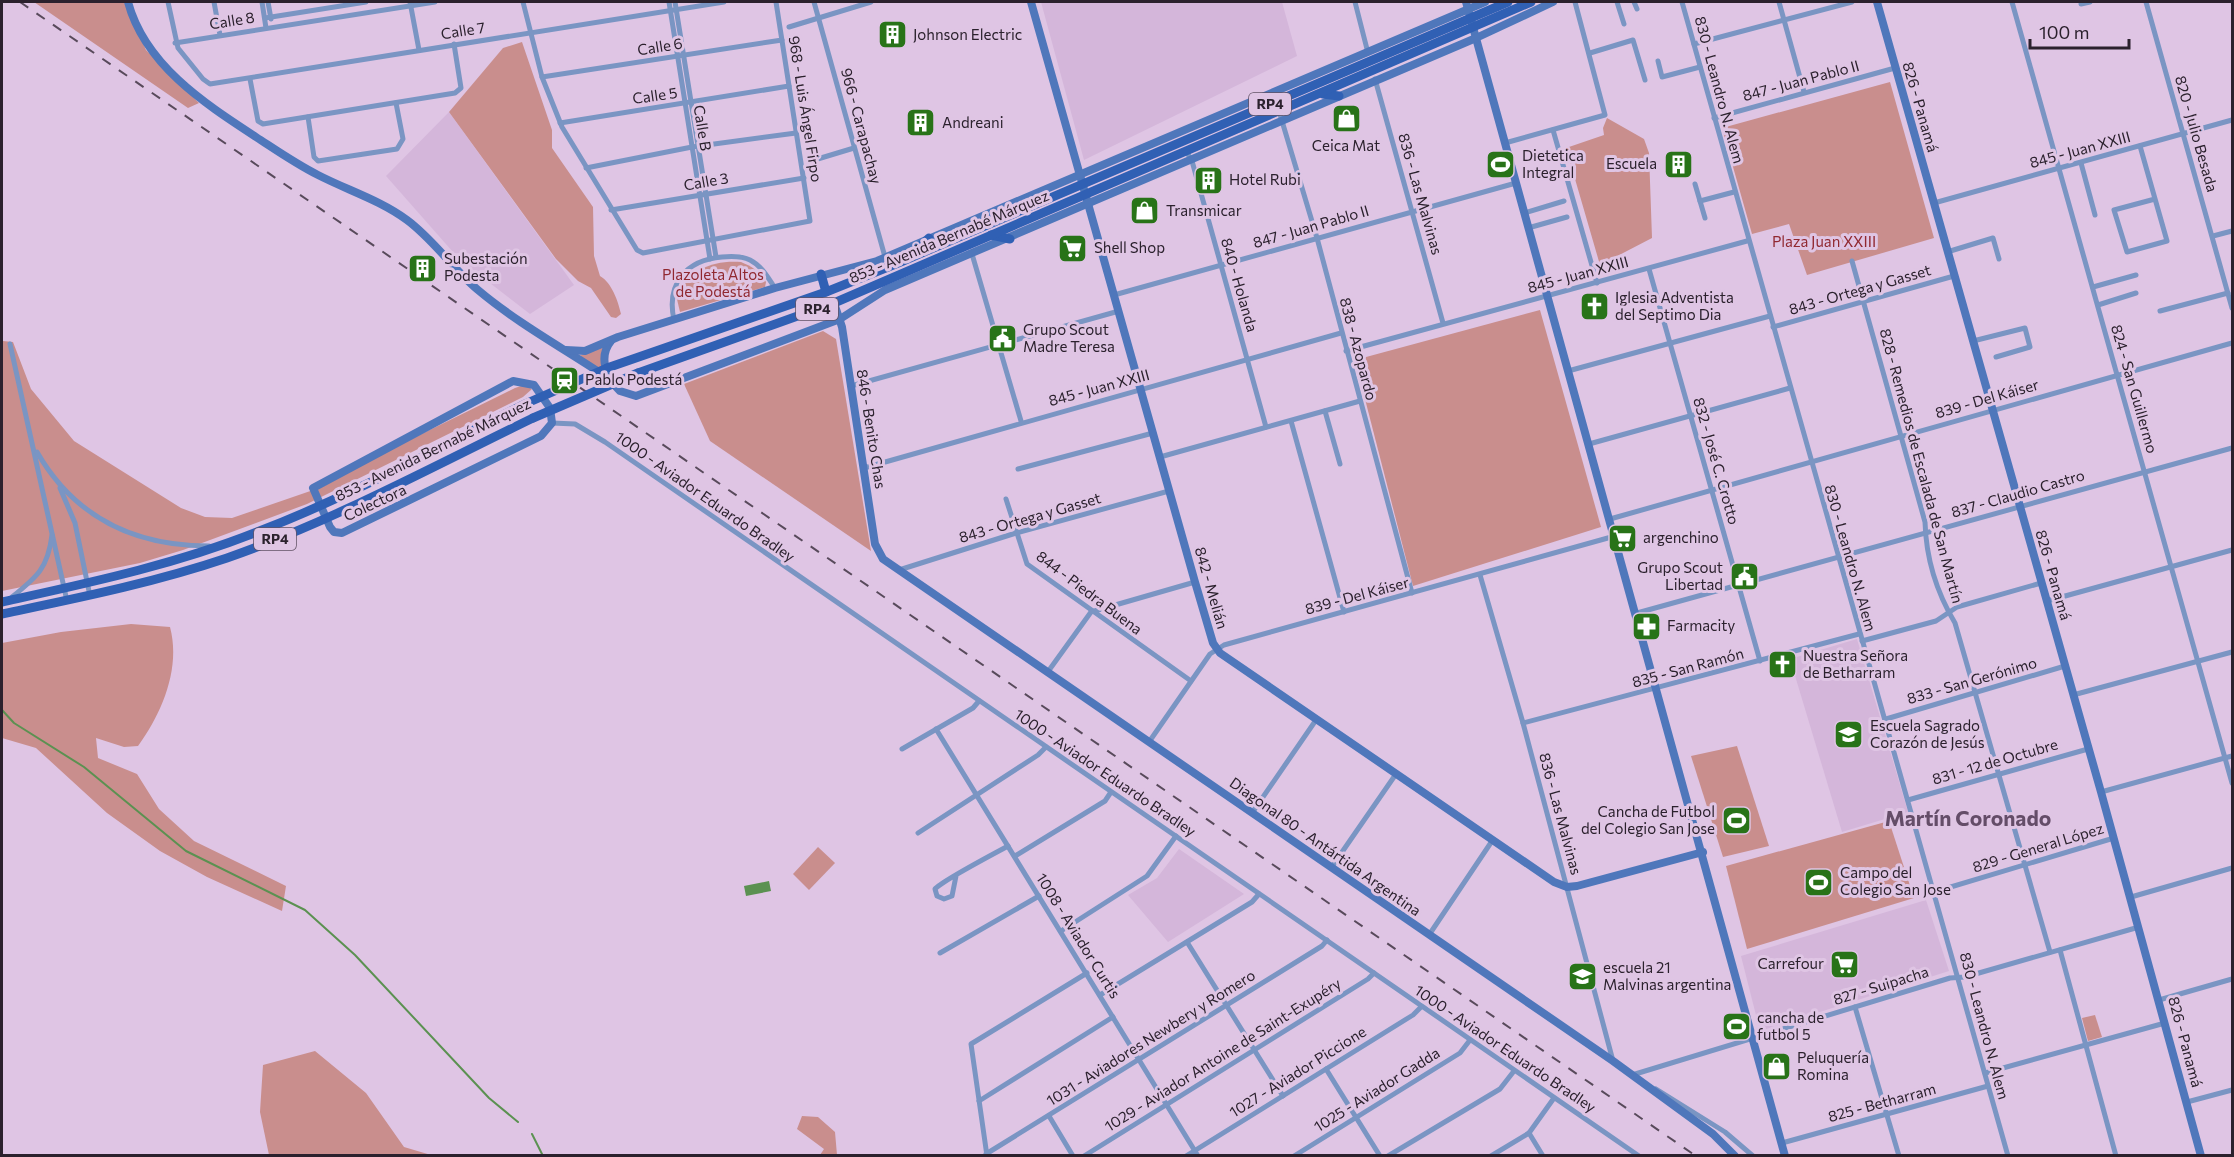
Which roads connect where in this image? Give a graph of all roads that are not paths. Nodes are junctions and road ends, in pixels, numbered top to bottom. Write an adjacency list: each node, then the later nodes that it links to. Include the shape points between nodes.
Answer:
1 (128, 2): 151 (street, via 149,46 181,83 201,99 302,166 406,219 478,291)
2 (168, 2): 49 (street)
3 (214, 2): 47 (street)
4 (262, 2): 38 (street)
5 (268, 2): 38 (street)
6 (315, 2): 35 (street)
7 (364, 2): 35 (street, Calle 8); 37 (street)
8 (435, 2): 32 (street, Calle 8)
9 (523, 2): 46 (street)
10 (669, 2): 36 (street, Calle B)
11 (675, 2): 36 (street, Calle B)
12 (724, 2): 36 (street, Calle 7)
13 (776, 2): 48 (street, 968 - Luis Ángel Firpo)
14 (814, 2): 39 (street, 966 - Carapachay)
15 (871, 2): 39 (street)
16 (1031, 2): 88 (street, 842 - Melián)
17 (1355, 2): 53 (street)
18 (1485, 2): 41 (street, 853 - Avenida Bernabé Márquez)
19 (1508, 2): 41 (main road, 853 - Avenida Bernabé Márquez / RP4)
20 (1531, 2): 41 (main road, 853 - Avenida Bernabé Márquez / RP4)
21 (1553, 2): 41 (street, 853 - Avenida Bernabé Márquez)
22 (1575, 2): 54 (street)
23 (1617, 2): 43 (street)
24 (1634, 2): 34 (street)
25 (1682, 2): 51 (street, 830 - Leandro N. Alem)
26 (1779, 2): 42 (street)
27 (1852, 2): 42 (street)
28 (1877, 2): 58 (street, 826 - Panamá)
29 (2012, 2): 86 (street, 824 - San Guillermo)
30 (2090, 2): 33 (street)
31 (2146, 2): 76 (street, 820 - Julio Besada)
32 (410, 4): 37 (street, Calle 8); 52 (street)
33 (2081, 4)
34 (1637, 9)
35 (316, 10): 38 (street, Calle 8); 40 (street)
36 (673, 10): 46 (street, Calle 7); 55 (street, Calle B)
37 (364, 12): 40 (street, Calle 8)
38 (268, 18): 44 (street)
39 (818, 18): 45 (street); 80 (street, 966 - Carapachay)
40 (318, 19): 44 (street, Calle 8)
41 (1470, 19): 53 (street, 853 - Avenida Bernabé Márquez); 59 (main road, 853 - Avenida Bernabé Márquez / RP4); 77 (street); 88 (main road, 853 - Avenida Bernabé Márquez / RP4)
42 (1784, 20): 51 (street); 64 (street)
43 (1624, 24)
44 (269, 27): 47 (street, Calle 8)
45 (789, 27)
46 (530, 33): 50 (street, Calle 7); 60 (street)
47 (220, 35): 49 (street, Calle 8)
48 (782, 40): 55 (street, Calle 6); 63 (street, 968 - Luis Ángel Firpo)
49 (175, 43): 61 (street, Calle 7, via 206,82)
50 (454, 44): 52 (street, Calle 7); 67 (street, via 459,90)
51 (1694, 44): 57 (street, 830 - Leandro N. Alem)
52 (419, 50): 61 (street, Calle 7)
53 (1368, 52): 88 (street, 853 - Avenida Bernabé Márquez)
54 (1590, 53): 62 (street, via 1633,40); 74 (street, via 1605,114)
55 (680, 56): 60 (street, Calle 6); 68 (street, Calle B)
56 (1658, 61): 57 (street, via 1662,77)
57 (1700, 67): 71 (street, 830 - Leandro N. Alem)
58 (1895, 68): 64 (street, 847 - Juan Pablo II); 97 (street, 826 - Panamá)
59 (1374, 76): 65 (main road, 853 - Avenida Bernabé Márquez / RP4); 66 (street, 853 - Avenida Bernabé Márquez); 99 (street, 836 - Las Malvinas)
60 (542, 77): 73 (street)
61 (250, 79): 70 (street, via 258,121 263,124)
62 (1645, 80)
63 (789, 86): 68 (street, Calle 5); 75 (street, 968 - Luis Ángel Firpo)
64 (1804, 92): 71 (street, 847 - Juan Pablo II)
65 (1320, 94): 66 (main road); 69 (main road, 853 - Avenida Bernabé Márquez / RP4)
66 (1339, 96): 69 (street, 853 - Avenida Bernabé Márquez)
67 (396, 103): 70 (street); 70 (street, via 404,139 397,149 321,161 314,157)
68 (688, 104): 73 (street, Calle 5); 79 (street, Calle B)
69 (1281, 116): 81 (main road, 853 - Avenida Bernabé Márquez / RP4); 82 (street, 853 - Avenida Bernabé Márquez); 109 (street, 838 - Azopardo)
70 (308, 117)
71 (1714, 118): 91 (street, 830 - Leandro N. Alem)
72 (2232, 120): 76 (street, 845 - Juan XXIII)
73 (560, 123): 85 (street)
74 (1553, 130): 77 (street); 125 (street)
75 (796, 133): 79 (street); 87 (street, 968 - Luis Ángel Firpo)
76 (2184, 134): 78 (street, 845 - Juan XXIII); 107 (street, 820 - Julio Besada)
77 (1505, 143): 89 (street)
78 (2140, 146): 84 (street, 845 - Juan XXIII); 93 (street)
79 (694, 147): 85 (street); 92 (street, Calle B)
80 (855, 148): 83 (street); 115 (street, 966 - Carapachay)
81 (1186, 151): 82 (street, 840 - Holanda); 94 (main road, 853 - Avenida Bernabé Márquez / RP4)
82 (1192, 160): 94 (street, 853 - Avenida Bernabé Márquez); 120 (street, 840 - Holanda)
83 (811, 161)
84 (2080, 163): 86 (street, 845 - Juan XXIII); 101 (street)
85 (586, 168): 98 (street)
86 (2058, 169): 97 (street, 845 - Juan XXIII); 126 (street, 824 - San Guillermo)
87 (804, 178): 92 (street, Calle 3); 111 (street, 968 - Luis Ángel Firpo, via 810,221)
88 (1081, 180): 94 (street, 842 - Melián); 108 (street, 853 - Avenida Bernabé Márquez); 118 (main road, 853 - Avenida Bernabé Márquez / RP4)
89 (1515, 183): 99 (street, 847 - Juan Pablo II); 100 (street)
90 (1695, 184): 96 (street)
91 (1734, 192): 96 (street); 112 (street, 830 - Leandro N. Alem)
92 (703, 195): 98 (street, Calle 3); 111 (street, Calle B)
93 (2155, 199): 93 (street, via 2167,241 2127,252 2114,210)
94 (1087, 200): 106 (main road, 853 - Avenida Bernabé Márquez / RP4); 110 (street, 853 - Avenida Bernabé Márquez); 131 (street, 842 - Melián)
95 (1564, 201): 100 (street)
96 (1700, 201): 103 (street)
97 (1934, 203): 113 (street, 826 - Panamá)
98 (611, 210): 111 (street, via 639,252)
99 (1412, 210): 109 (street, 847 - Juan Pablo II); 142 (street, 836 - Las Malvinas)
100 (1524, 213): 104 (street)
101 (2095, 216)
102 (1567, 217): 104 (street)
103 (1705, 219)
104 (1528, 228): 132 (street)
105 (2232, 231): 107 (street)
106 (991, 235): 110 (main road); 134 (main road, 853 - Avenida Bernabé Márquez / RP4)
107 (2212, 236): 130 (street, 820 - Julio Besada)
108 (929, 238): 115 (street, 853 - Avenida Bernabé Márquez); 118 (main road)
109 (1317, 238): 120 (street, 847 - Juan Pablo II); 144 (street, 838 - Azopardo)
110 (1010, 239): 114 (street, 853 - Avenida Bernabé Márquez)
111 (710, 240): 116 (street, Calle B)
112 (1748, 241): 121 (street, 845 - Juan XXIII); 139 (street, 830 - Leandro N. Alem)
113 (1947, 252): 117 (street, via 1993,238); 124 (street, 826 - Panamá)
114 (972, 254): 140 (street, 853 - Avenida Bernabé Márquez, via 877,294); 150 (street)
115 (885, 257): 122 (street, 853 - Avenida Bernabé Márquez)
116 (713, 258): 127 (street, via 739,257 750,261); 141 (street, via 693,265 675,283 671,299)
117 (1999, 259)
118 (903, 261): 128 (main road, 853 - Avenida Bernabé Márquez / RP4)
119 (1852, 261): 133 (street, 828 - Remedios de Escalada de San Martín)
120 (1221, 265): 131 (street, 847 - Juan Pablo II); 154 (street, 840 - Holanda)
121 (1649, 269): 125 (street, 845 - Juan XXIII); 147 (street, 832 - José C. Crotto)
122 (821, 274): 127 (street, 853 - Avenida Bernabé Márquez); 128 (main road)
123 (2136, 275): 126 (street)
124 (1954, 276): 133 (street, 843 - Ortega y Gasset); 146 (street, 826 - Panamá)
125 (1597, 282): 132 (street, 845 - Juan XXIII)
126 (2093, 287): 135 (street, 824 - San Guillermo)
127 (775, 288): 141 (street, 853 - Avenida Bernabé Márquez)
128 (826, 292): 184 (main road, 853 - Avenida Bernabé Márquez / RP4, bridge, via 639,357 525,404)
129 (2136, 293): 135 (street)
130 (2228, 293): 136 (street, 820 - Julio Besada); 138 (street)
131 (1114, 294): 137 (street, 842 - Melián)
132 (1547, 296): 142 (street, 845 - Juan XXIII); 155 (street)
133 (1864, 302): 143 (street, 843 - Ortega y Gasset); 170 (street, 828 - Remedios de Escalada de San Martín)
134 (834, 303): 140 (street, 846 - Benito Chas); 186 (main road, 853 - Avenida Bernabé Márquez / RP4, bridge, via 638,372)
135 (2098, 305): 156 (street, 824 - San Guillermo)
136 (2232, 308)
137 (1119, 311): 150 (street); 160 (street, 842 - Melián)
138 (2160, 311)
139 (1770, 316): 143 (street, 830 - Leandro N. Alem); 147 (street, 843 - Ortega y Gasset)
140 (840, 319): 157 (street, 853 - Avenida Bernabé Márquez, via 636,396 623,393); 158 (street, 846 - Benito Chas)
141 (674, 320): 145 (street, 853 - Avenida Bernabé Márquez)
142 (1443, 323): 152 (street, 845 - Juan XXIII)
143 (1773, 327): 159 (street, 830 - Leandro N. Alem)
144 (1341, 333): 152 (street, 838 - Azopardo); 154 (street, 845 - Juan XXIII)
145 (611, 341): 151 (street, 853 - Avenida Bernabé Márquez, via 585,351); 157 (street, via 604,362)
146 (1973, 341): 153 (street, via 2025,328 2030,347); 162 (street, 826 - Panamá)
147 (1670, 343): 155 (street, 843 - Ortega y Gasset); 164 (street, 832 - José C. Crotto)
148 (2232, 343): 156 (street, 839 - Del Káiser)
149 (10, 344): 172 (street)
150 (998, 344): 158 (street); 165 (street)
151 (566, 350): 157 (street)
152 (1346, 351): 161 (street, 838 - Azopardo)
153 (1996, 357)
154 (1247, 360): 160 (street, 845 - Juan XXIII); 168 (street, 840 - Holanda)
155 (1568, 371): 171 (street)
156 (2117, 375): 162 (street, 839 - Del Káiser); 179 (street, 824 - San Guillermo)
157 (612, 382)
158 (851, 386): 177 (street, 846 - Benito Chas)
159 (1790, 388): 164 (street); 175 (street, 830 - Leandro N. Alem)
160 (1142, 389): 165 (street, 845 - Juan XXIII); 169 (street, 842 - Melián)
161 (1360, 401): 163 (street); 204 (street, 838 - Azopardo)
162 (1992, 409): 170 (street, 839 - Del Káiser); 185 (street, 826 - Panamá)
163 (1325, 411): 166 (street); 176 (street)
164 (1691, 416): 171 (street); 181 (street, 832 - José C. Crotto)
165 (1021, 421): 177 (street, 845 - Juan XXIII)
166 (1291, 421): 168 (street); 210 (street)
167 (552, 423): 184 (street, Colectora, via 552,413 541,392 530,383 513,381 313,488); 186 (street, Colectora, via 532,442 342,533 334,532); 226 (street, 1000 - Aviador Eduardo Bradley, via 580,426)
168 (1266, 427): 174 (street)
169 (1153, 433): 174 (street, 842 - Melián); 178 (street)
170 (1902, 435): 175 (street, 839 - Del Káiser); 190 (street, 828 - Remedios de Escalada de San Martín)
171 (1589, 444): 187 (street)
172 (33, 446): 180 (street); 188 (street)
173 (2232, 448): 179 (street, 837 - Claudio Castro)
174 (1160, 457): 182 (street, 842 - Melián)
175 (1810, 462): 181 (street, 839 - Del Káiser); 194 (street, 830 - Leandro N. Alem)
176 (1340, 464)
177 (864, 468): 195 (street, 846 - Benito Chas, via 875,544)
178 (1018, 469)
179 (2144, 471): 185 (street, 837 - Claudio Castro); 196 (street, 824 - San Guillermo)
180 (58, 484): 192 (street, via 95,515 135,536 175,546); 200 (street, via 75,523)
181 (1712, 490): 187 (street, 839 - Del Káiser); 202 (street, 832 - José C. Crotto)
182 (1169, 491): 189 (street, 843 - Ortega y Gasset); 199 (street, 842 - Melián)
183 (1006, 499): 189 (street, 844 - Piedra Buena)
184 (320, 505): 186 (street, Colectora); 192 (main road, 853 - Avenida Bernabé Márquez / RP4)
185 (2019, 506): 190 (street, 837 - Claudio Castro); 201 (street, 826 - Panamá)
186 (326, 518): 205 (main road, 853 - Avenida Bernabé Márquez / RP4, via 183,572)
187 (1610, 519): 191 (street)
188 (52, 530): 203 (street); 206 (street, via 50,551 42,570)
189 (1016, 533): 197 (street, 843 - Ortega y Gasset); 209 (street, 844 - Piedra Buena, via 1027,564)
190 (1926, 533): 194 (street, 837 - Claudio Castro); 212 (street, 828 - Remedios de Escalada de San Martín)
191 (1615, 536): 198 (street, 839 - Del Káiser); 211 (street)
192 (218, 546): 200 (main road, 853 - Avenida Bernabé Márquez / RP4)
193 (2232, 550): 196 (street)
194 (1838, 558): 202 (street, 837 - Claudio Castro); 214 (street, 830 - Leandro N. Alem)
195 (883, 559): 197 (street, Diagonal 80 - Antártida Argentina)
196 (2172, 567): 208 (street); 219 (street, 824 - San Guillermo)
197 (899, 570): 221 (street, Diagonal 80 - Antártida Argentina)
198 (1480, 575): 204 (street, 839 - Del Káiser); 229 (street, 836 - Las Malvinas)
199 (1195, 582): 209 (street); 216 (street, 842 - Melián)
200 (87, 583): 203 (main road, 853 - Avenida Bernabé Márquez / RP4); 205 (street)
201 (2041, 583): 208 (street, 826 - Panamá); 212 (street)
202 (1739, 585): 211 (street, 837 - Claudio Castro); 218 (street, 832 - José C. Crotto)
203 (64, 588): 206 (main road, 853 - Avenida Bernabé Márquez / RP4); 207 (street)
204 (1412, 593): 210 (street, 839 - Del Káiser)
205 (90, 596): 207 (main road, 853 - Avenida Bernabé Márquez / RP4)
206 (5, 601)
207 (67, 601): 213 (main road, 853 - Avenida Bernabé Márquez / RP4)
208 (2047, 601): 220 (street, 826 - Panamá)
209 (1091, 612): 221 (street); 222 (street, 844 - Piedra Buena)
210 (1344, 612): 216 (street, 839 - Del Káiser)
211 (1636, 613): 223 (street)
212 (1948, 613): 215 (street, via 1936,621); 224 (street, 828 - Remedios de Escalada de San Martín, via 1955,623)
213 (2, 614)
214 (1859, 634): 215 (street, 830 - Leandro N. Alem); 218 (street, 835 - San Ramón)
215 (1862, 641): 227 (street, 830 - Leandro N. Alem)
216 (1216, 649): 222 (street); 228 (street, 842 - Melián)
217 (2232, 652): 219 (street)
218 (1760, 661): 223 (street, 835 - San Ramón)
219 (2198, 661): 225 (street); 236 (street, 824 - San Guillermo)
220 (2065, 666): 224 (street, 833 - San Gerónimo); 225 (street, 826 - Panamá)
221 (1047, 673): 231 (street, Diagonal 80 - Antártida Argentina)
222 (1191, 681): 231 (street)
223 (1657, 690): 229 (street, 835 - San Ramón); 250 (street)
224 (1975, 692): 227 (street, 833 - San Gerónimo); 238 (street, 828 - Remedios de Escalada de San Martín)
225 (2073, 695): 234 (street, 826 - Panamá)
226 (979, 701): 230 (street); 232 (street, 1000 - Aviador Eduardo Bradley)
227 (1886, 718): 243 (street, 830 - Leandro N. Alem)
228 (1316, 720): 237 (street, 842 - Melián); 244 (street)
229 (1523, 723): 256 (street, 836 - Las Malvinas)
230 (936, 729): 233 (street); 242 (street, 1008 - Aviador Curtis)
231 (1149, 742): 244 (street, Diagonal 80 - Antártida Argentina)
232 (1046, 747): 240 (street, 1000 - Aviador Eduardo Bradley); 242 (street)
233 (902, 749)
234 (2088, 749): 238 (street, 831 - 12 de Octubre); 241 (street, 826 - Panamá)
235 (2232, 756): 236 (street)
236 (2225, 758): 239 (street, 824 - San Guillermo); 241 (street)
237 (1396, 774): 248 (street, 842 - Melián); 253 (street)
238 (1999, 775): 243 (street, 831 - 12 de Octubre); 252 (street, 828 - Remedios de Escalada de San Martín)
239 (2232, 783)
240 (1112, 792): 246 (street, 1000 - Aviador Eduardo Bradley); 251 (street, via 1105,801)
241 (2101, 792): 247 (street, 826 - Panamá)
242 (977, 795): 245 (street); 249 (street, 1008 - Aviador Curtis)
243 (1908, 800): 257 (street, 830 - Leandro N. Alem)
244 (1252, 813): 253 (street, Diagonal 80 - Antártida Argentina)
245 (918, 833)
246 (1176, 836): 258 (street, 1000 - Aviador Eduardo Bradley); 262 (street, via 1147,876)
247 (2114, 838): 252 (street, 829 - General López); 260 (street, 826 - Panamá)
248 (1492, 841): 256 (street, 842 - Melián); 263 (street)
249 (1008, 846): 251 (street, 1008 - Aviador Curtis); 255 (street)
250 (1703, 852): 256 (street); 280 (street)
251 (1015, 856): 259 (street, 1008 - Aviador Curtis)
252 (2024, 865): 257 (street, 829 - General López); 267 (street, 828 - Remedios de Escalada de San Martín)
253 (1331, 868): 263 (street, Diagonal 80 - Antártida Argentina)
254 (2232, 868): 260 (street)
255 (956, 876): 255 (street, via 940,882 935,889 937,896 952,896)
256 (1568, 887): 285 (street, 836 - Las Malvinas)
257 (1934, 892): 271 (street, 830 - Leandro N. Alem)
258 (1259, 894): 264 (street, 1000 - Aviador Eduardo Bradley); 265 (street)
259 (1039, 896): 262 (street, 1008 - Aviador Curtis); 268 (street)
260 (2131, 897): 261 (street, 826 - Panamá)
261 (2139, 927): 266 (street, 827 - Suipacha); 274 (street, 826 - Panamá)
262 (1062, 931): 270 (street, 1008 - Aviador Curtis)
263 (1429, 934): 285 (street, Diagonal 80 - Antártida Argentina)
264 (1327, 940): 269 (street, 1000 - Aviador Eduardo Bradley); 275 (street, 1031 - Aviadores Newbery y Romero)
265 (1187, 942): 273 (street); 275 (street)
266 (2060, 950): 267 (street, 827 - Suipacha); 282 (street)
267 (2050, 952): 271 (street, 827 - Suipacha)
268 (940, 953)
269 (1374, 973): 276 (street, 1000 - Aviador Eduardo Bradley); 283 (street, 1029 - Aviador Antoine de Saint-Exupéry)
270 (1087, 974): 273 (street, 1008 - Aviador Curtis); 295 (street, via 971,1044)
271 (1959, 977): 277 (street, 827 - Suipacha); 288 (street, 830 - Leandro N. Alem)
272 (2232, 979): 274 (street)
273 (1100, 995): 278 (street, 1008 - Aviador Curtis)
274 (2159, 1000): 279 (street, 826 - Panamá)
275 (1228, 1005): 283 (street); 284 (street, 1031 - Aviadores Newbery y Romero)
276 (1421, 1006): 281 (street, 1000 - Aviador Eduardo Bradley); 286 (street, 1027 - Aviador Piccione, via 1413,1015)
277 (1855, 1007): 280 (street, 827 - Suipacha); 298 (street)
278 (1113, 1017): 284 (street, 1008 - Aviador Curtis); 295 (street)
279 (2165, 1023): 282 (street); 296 (street, 826 - Panamá)
280 (1754, 1037): 289 (street, 827 - Suipacha); 302 (street)
281 (1470, 1040): 287 (street, 1000 - Aviador Eduardo Bradley); 300 (street, 1025 - Aviador Gadda, via 1460,1053)
282 (2085, 1044): 288 (street); 319 (street)
283 (1256, 1050): 293 (street); 297 (street, 1029 - Aviador Antoine de Saint-Exupéry)
284 (1140, 1060): 297 (street, 1008 - Aviador Curtis); 299 (street, 1031 - Aviadores Newbery y Romero)
285 (1613, 1061): 289 (street, Diagonal 80 - Antártida Argentina)
286 (1326, 1069): 293 (street, 1027 - Aviador Piccione); 300 (street)
287 (1514, 1071): 294 (street, 1000 - Aviador Eduardo Bradley); 310 (street, via 1500,1089)
288 (1985, 1073): 291 (street, 830 - Leandro N. Alem)
289 (1632, 1075): 290 (street, Diagonal 80 - Antártida Argentina)
290 (1640, 1080): 314 (street); 315 (street, Diagonal 80 - Antártida Argentina, via 1725,1132)
291 (1988, 1086): 298 (street, 825 - Betharram); 318 (street, 830 - Leandro N. Alem)
292 (2232, 1090): 296 (street)
293 (1283, 1096): 303 (street, 1027 - Aviador Piccione)
294 (1554, 1098): 301 (street); 313 (street, 1000 - Aviador Eduardo Bradley)
295 (979, 1101): 304 (street)
296 (2187, 1102): 320 (street, 826 - Panamá)
297 (1167, 1104): 303 (street, 1008 - Aviador Curtis); 306 (street, 1029 - Aviador Antoine de Saint-Exupéry)
298 (1888, 1115): 302 (street, 825 - Betharram); 317 (street)
299 (1049, 1116): 304 (street, 1031 - Aviadores Newbery y Romero); 305 (street)
300 (1357, 1117): 308 (street, 1025 - Aviador Gadda); 309 (street)
301 (1529, 1133): 311 (street); 312 (street)
302 (1782, 1143): 316 (street)
303 (1196, 1153): 307 (street, 1027 - Aviador Piccione)
304 (986, 1155)
305 (1073, 1155)
306 (1084, 1155)
307 (1186, 1155)
308 (1294, 1155)
309 (1380, 1155)
310 (1388, 1155)
311 (1491, 1155)
312 (1543, 1155)
313 (1639, 1155)
314 (1736, 1155)
315 (1753, 1155)
316 (1785, 1155)
317 (1899, 1155)
318 (2008, 1155)
319 (2116, 1155)
320 (2201, 1155)

